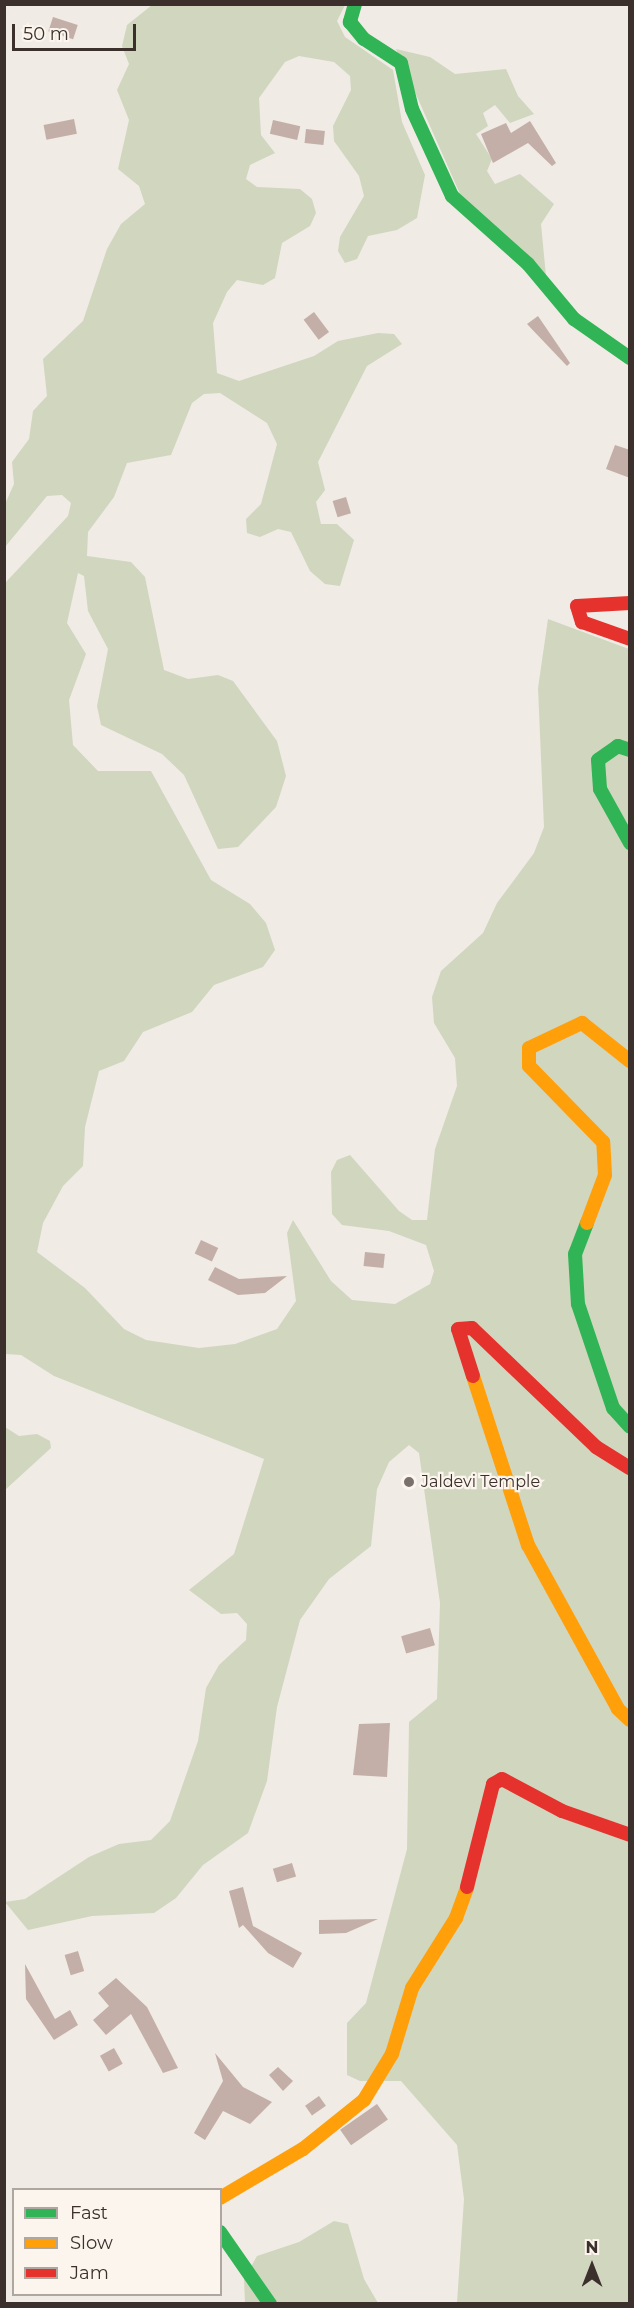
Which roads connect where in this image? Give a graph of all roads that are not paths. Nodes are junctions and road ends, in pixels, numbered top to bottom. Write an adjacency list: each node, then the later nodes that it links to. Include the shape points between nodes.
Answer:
1 (355, 4): 2 (street, via 350,22 364,39 401,63 416,120 452,196 528,264 574,319)
2 (630, 358)
3 (630, 603): 4 (street, via 577,606 577,613 582,622)
4 (630, 639)
5 (630, 750): 6 (street, via 618,746 598,760 600,789)
6 (630, 843)
7 (630, 1061): 8 (street, via 582,1023 529,1048 529,1065 603,1142 605,1175 575,1254 578,1304 613,1408)
8 (630, 1427)
9 (630, 1468): 10 (street, via 596,1447 534,1392 472,1328 458,1329 463,1359 528,1545 618,1709)
10 (630, 1720)
11 (630, 1835): 12 (street, via 562,1811 502,1779 493,1784 481,1846 456,1918 412,1988 392,2054 364,2100 303,2148)
12 (222, 2197)
13 (222, 2235): 14 (street)
14 (270, 2304)

